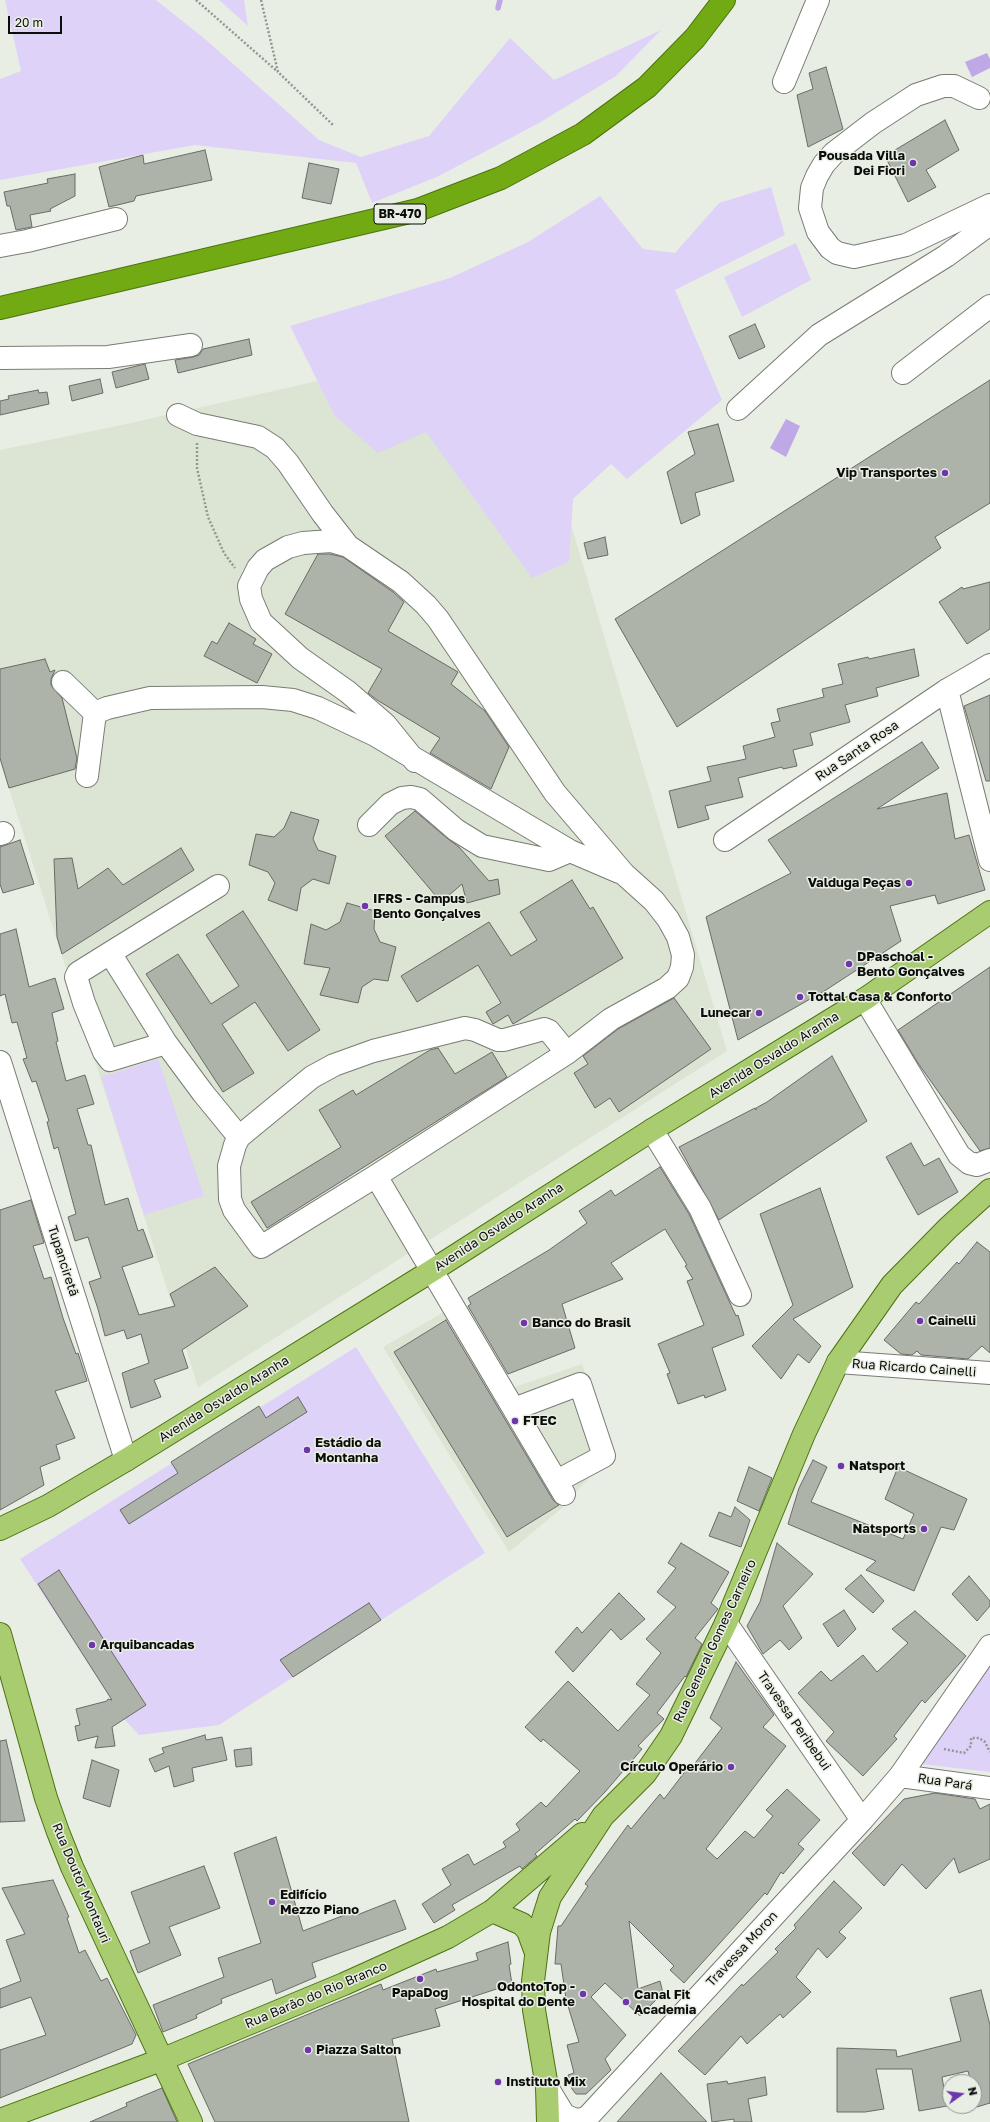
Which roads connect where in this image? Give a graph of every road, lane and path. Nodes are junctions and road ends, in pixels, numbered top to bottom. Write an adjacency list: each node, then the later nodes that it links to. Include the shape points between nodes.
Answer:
1 (196, 0): 5 (path)
2 (261, 0): 5 (path)
3 (724, 0): 13 (highway, BR-470, via 695,38 647,87 584,134 501,178 418,210)
4 (818, 0): 6 (street)
5 (278, 72): 8 (path)
6 (784, 82)
7 (979, 98): 9 (street, via 954,86 943,86 916,96 872,123 824,164 812,188 810,208 818,232 830,248 837,253 854,257 906,245)
8 (334, 125)
9 (990, 205)
10 (116, 219): 12 (street)
11 (990, 224): 18 (street, via 946,256 819,335)
12 (0, 246)
13 (5, 306)
14 (990, 306): 17 (street)
15 (191, 345): 16 (street, via 108,357)
16 (0, 358)
17 (903, 373)
18 (738, 409)
19 (178, 415): 20 (street)
20 (197, 424): 21 (street, via 258,437 274,448 288,463); 22 (path, via 197,468 208,516 224,552)
21 (348, 546): 22 (street, via 331,541 288,547 265,560); 33 (street, via 401,582 438,619 555,793)
22 (249, 586): 27 (street, via 251,599 261,622 272,634 385,724)
23 (990, 664): 25 (street, Rua Santa Rosa)
24 (63, 682): 26 (street)
25 (947, 690): 30 (street, Rua Santa Rosa); 32 (street)
26 (95, 713): 27 (street, via 150,698 262,697 293,700 318,708 358,727 389,743); 28 (street)
27 (415, 761): 31 (street)
28 (87, 776)
29 (369, 825): 31 (street, via 390,804 411,797 420,799 456,830 482,846 549,860)
30 (725, 840)
31 (570, 851): 33 (street)
32 (990, 860)
33 (624, 874): 39 (street, via 654,901 668,919 678,937 683,955 682,967 678,978 667,988 610,1019)
34 (218, 886): 36 (street)
35 (990, 912): 37 (main road, Avenida Osvaldo Aranha)
36 (110, 953): 38 (street); 38 (street, via 78,973 76,977 90,1018 110,1060)
37 (865, 999): 41 (main road, Avenida Osvaldo Aranha); 43 (street, via 960,1155 969,1163 977,1165)
38 (166, 1043): 42 (street)
39 (567, 1052): 42 (street, via 549,1031 544,1029 504,1040 475,1030 457,1029 373,1051 334,1065 312,1077); 44 (street)
40 (0, 1062): 51 (street, Tupanciretã)
41 (652, 1130): 46 (main road, Avenida Osvaldo Aranha); 47 (street, via 700,1208)
42 (239, 1137): 44 (street, via 230,1166 230,1199 234,1210 261,1248)
43 (990, 1160)
44 (376, 1176): 46 (street)
45 (990, 1190): 48 (main road, Rua General Gomes Carneiro, via 892,1285)
46 (433, 1270): 50 (street); 51 (main road, Avenida Osvaldo Aranha)
47 (740, 1295)
48 (838, 1362): 49 (street, Rua Ricardo Cainelli); 53 (main road, Rua General Gomes Carneiro, via 804,1434)
49 (990, 1373)
50 (514, 1409): 50 (street, via 560,1488 604,1456 580,1384)
51 (126, 1460): 52 (main road, Avenida Osvaldo Aranha, via 48,1506)
52 (0, 1529)
53 (726, 1623): 60 (main road, Rua General Gomes Carneiro, via 671,1736 645,1774); 61 (street, Travessa Peribebui)
54 (0, 1634): 64 (main road, Rua Doutor Montauri, via 58,1832)
55 (990, 1646): 58 (street, Travessa Moron)
56 (939, 1752): 57 (path, via 946,1748 964,1753 971,1746 971,1738 979,1738 985,1742)
57 (990, 1752)
58 (900, 1776): 59 (street, Rua Pará); 61 (street, Travessa Moron)
59 (990, 1788)
60 (603, 1816): 62 (main road, Rua Barão do Rio Branco); 63 (main road, Rua General Gomes Carneiro, via 550,1897)
61 (862, 1820): 67 (street, Travessa Moron)
62 (492, 1911): 63 (main road, via 522,1924 528,1931); 64 (main road, Rua Barão do Rio Branco, via 448,1937 404,1958)
63 (535, 1950): 65 (main road, Rua General Gomes Carneiro, via 534,2010)
64 (161, 2060): 66 (main road, Rua Barão do Rio Branco); 68 (main road, Rua Doutor Montauri)
65 (547, 2087): 67 (street, via 564,2115 576,2120); 69 (main road, Rua General Gomes Carneiro)
66 (0, 2120)
67 (585, 2120)
68 (191, 2122)
69 (548, 2122)

